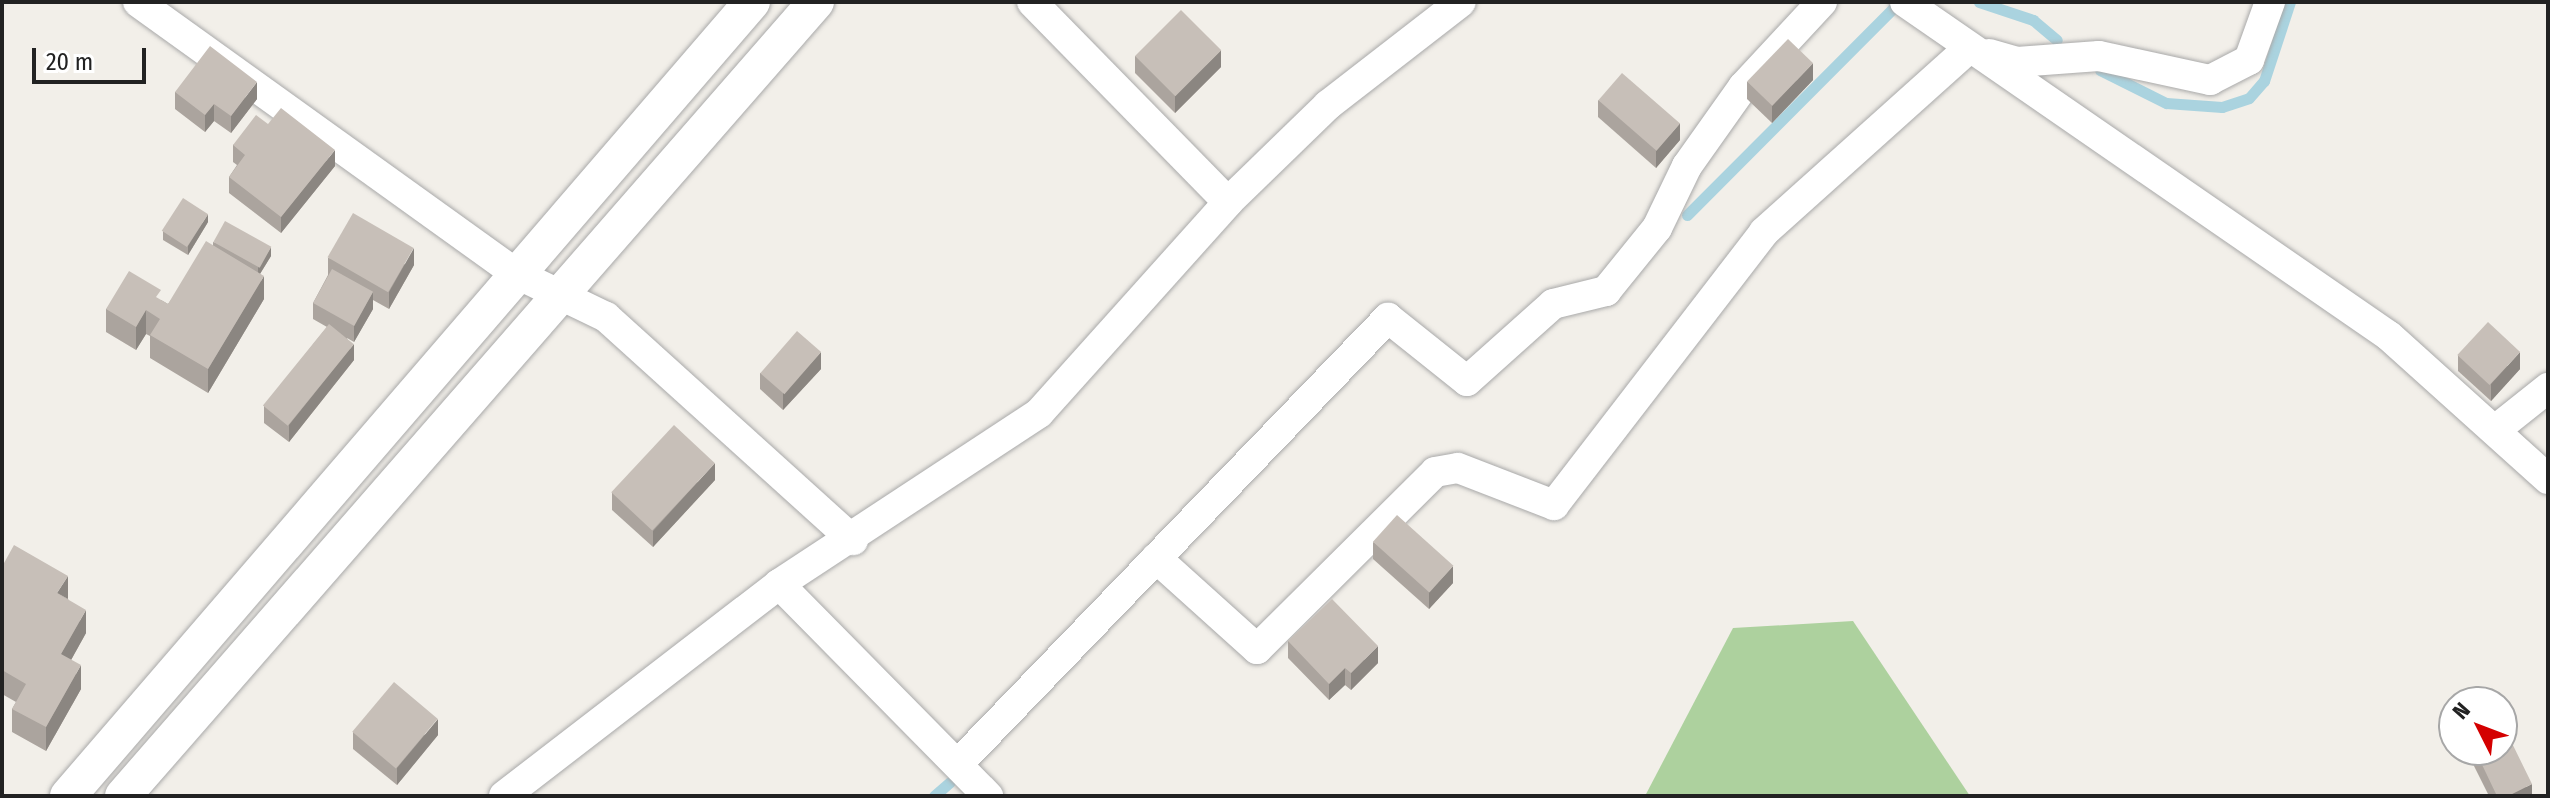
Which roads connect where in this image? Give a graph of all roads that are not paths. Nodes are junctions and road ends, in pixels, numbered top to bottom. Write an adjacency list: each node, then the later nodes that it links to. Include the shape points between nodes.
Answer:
1 (138, 2): 11 (street)
2 (752, 2): 11 (street)
3 (816, 2): 12 (street)
4 (1032, 2): 10 (street)
5 (1461, 2): 10 (street, via 1328,105)
6 (1822, 2): 17 (street, via 1743,87 1687,166 1657,228 1606,291 1553,304 1467,381 1388,318)
7 (2270, 2): 9 (street, via 2249,60 2210,80 2099,56 2017,62)
8 (1907, 3): 9 (street)
9 (1968, 49): 14 (street, via 2249,236 2389,336); 17 (street, via 1764,232 1554,505 1458,468 1435,472 1257,649)
10 (1228, 202): 16 (street, via 1039,413)
11 (515, 273): 12 (street); 20 (street)
12 (558, 295): 16 (street, via 606,317); 21 (street)
13 (2548, 388): 14 (street)
14 (2499, 427): 15 (street)
15 (2548, 479)
16 (853, 540): 18 (street)
17 (1156, 558): 19 (street)
18 (779, 584): 19 (street); 22 (street)
19 (958, 764): 23 (street)
20 (68, 796)
21 (123, 796)
22 (504, 796)
23 (988, 796)

